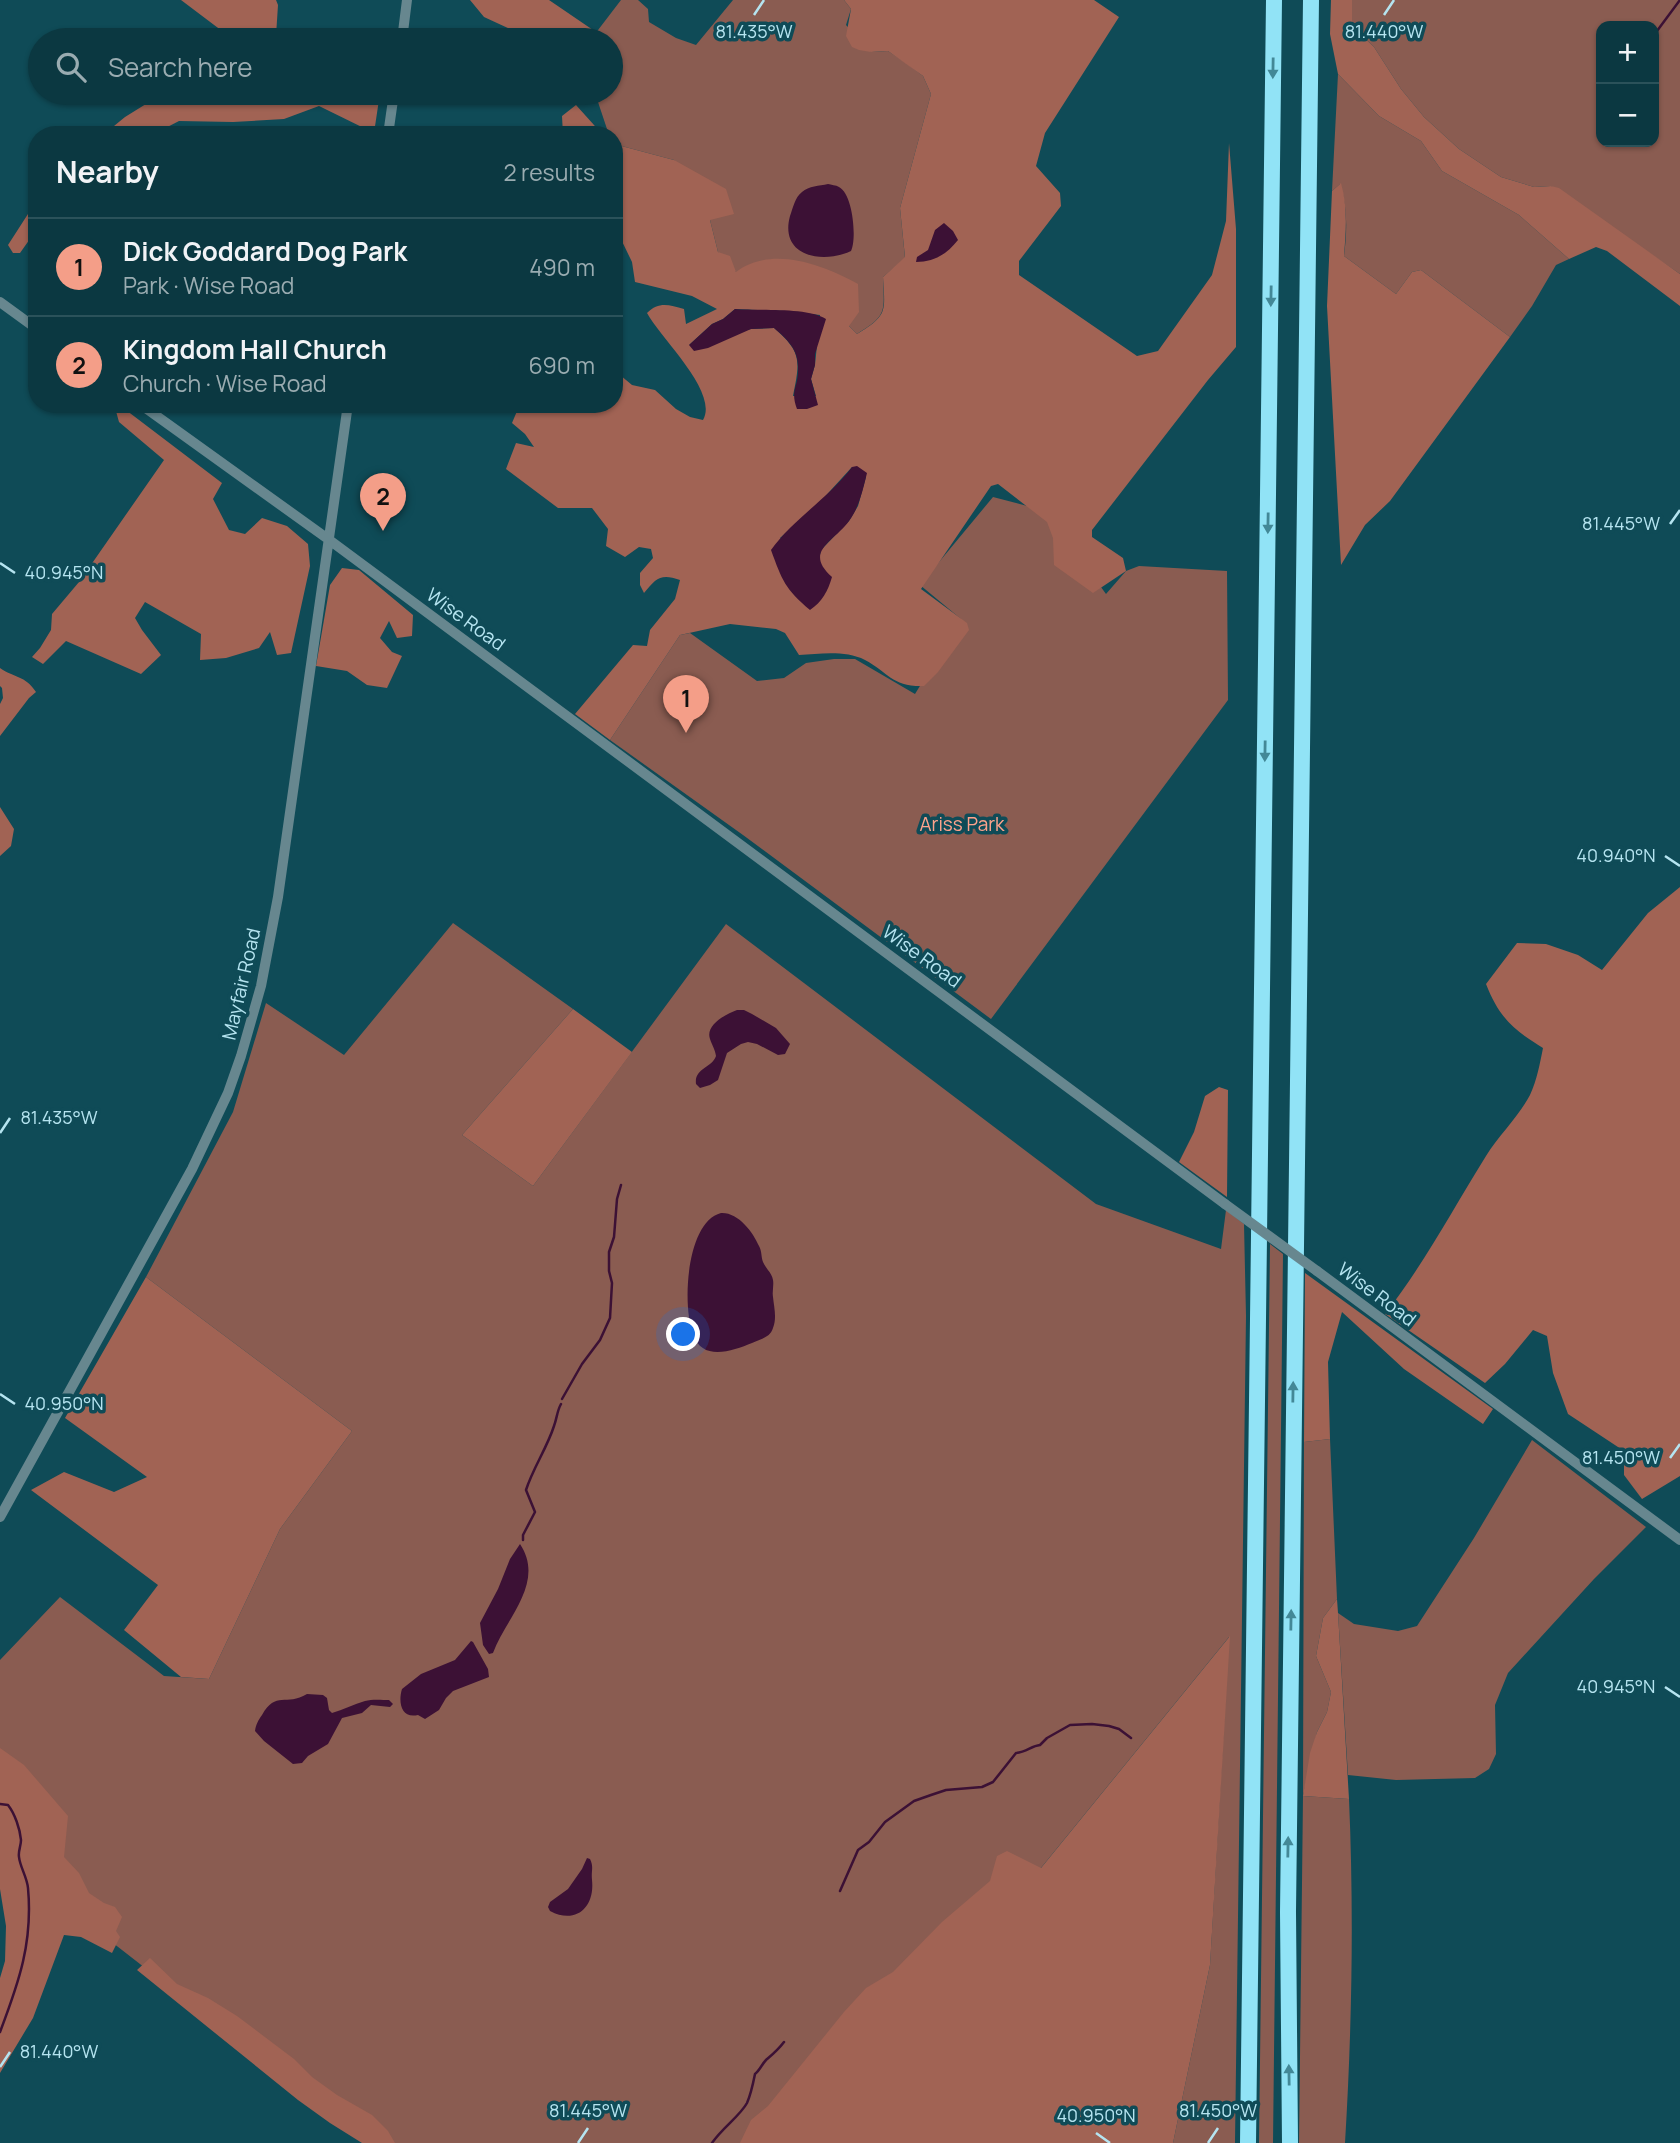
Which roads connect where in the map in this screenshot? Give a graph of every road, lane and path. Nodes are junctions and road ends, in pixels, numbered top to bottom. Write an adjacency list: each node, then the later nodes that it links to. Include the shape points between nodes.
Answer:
1 (407, 0): 4 (street)
2 (1274, 0): 14 (highway, one-way to 14)
3 (1311, 0): 15 (highway, one-way to 3, via 1288,1857)
4 (404, 28)
5 (392, 105): 6 (street)
6 (389, 126)
7 (0, 302): 8 (street)
8 (28, 322)
9 (153, 413): 11 (street, Wise Road)
10 (347, 413): 11 (street, Mayfair Road)
11 (328, 539): 12 (street, Mayfair Road, via 278,897 261,986 241,1056 192,1169); 13 (street, Wise Road, bridge)
12 (0, 1517)
13 (1680, 1540)
14 (1248, 2143)
15 (1290, 2143)

